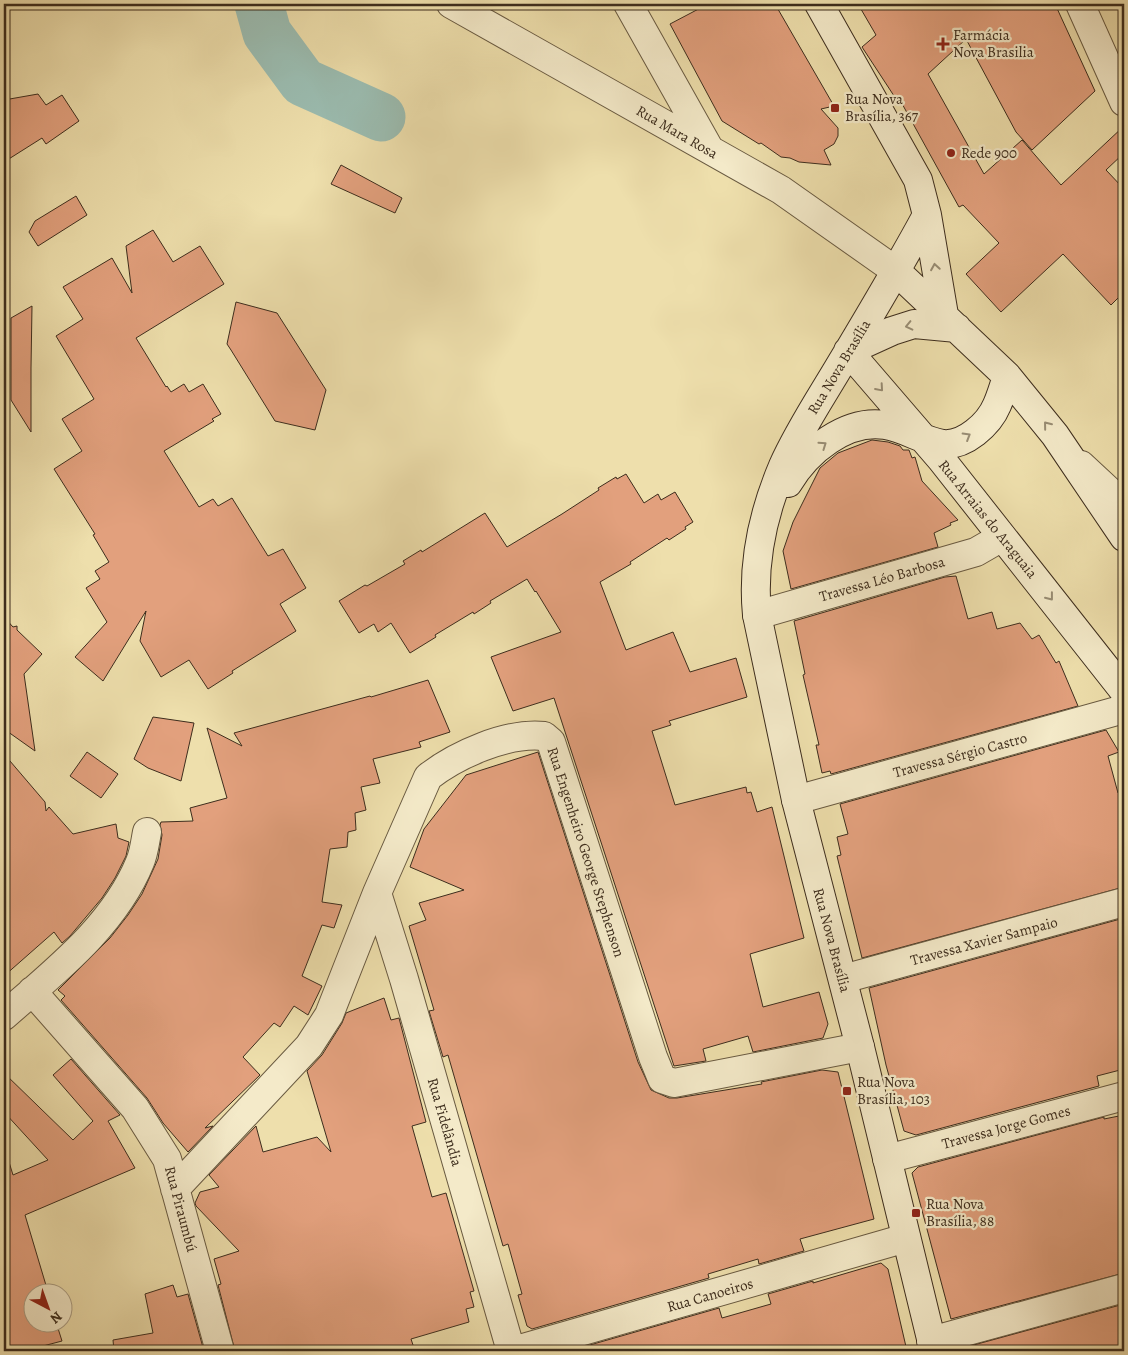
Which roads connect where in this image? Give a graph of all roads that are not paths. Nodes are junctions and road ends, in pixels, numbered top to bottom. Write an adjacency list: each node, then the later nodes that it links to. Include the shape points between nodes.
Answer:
1 (451, 4): 6 (street, Rua Mara Rosa)
2 (628, 4): 6 (street)
3 (818, 4): 7 (street, via 918,180)
4 (1080, 4): 5 (street)
5 (1124, 102)
6 (710, 150): 8 (street, Rua Mara Rosa, via 781,190)
7 (927, 216): 8 (street, Rua Nova Brasília); 9 (street, one-way to 7)
8 (896, 271): 9 (street); 10 (street, Rua Nova Brasília)
9 (951, 322): 10 (street, one-way to 10, via 914,324); 11 (street)
10 (848, 351): 12 (street, Rua Arraias do Araguaia, one-way to 12); 15 (street, Rua Nova Brasília, via 782,468)
11 (1007, 376): 12 (street, Rua Nova Brasília, one-way to 11, via 943,444 954,443 981,428 996,407); 13 (street, one-way to 11)
12 (921, 436): 15 (street, Rua Nova Brasília, one-way to 12, via 789,480 806,458 838,434 864,425 884,425); 16 (street, Rua Arraias do Araguaia)
13 (1066, 450): 14 (street); 17 (street)
14 (1124, 505)
15 (764, 525): 18 (street, Rua Nova Brasília, via 755,589)
16 (1002, 536): 18 (street, Travessa Léo Barbosa, via 976,552); 19 (street, Rua Arraias do Araguaia, one-way to 19)
17 (1124, 537)
18 (757, 615): 21 (street, Rua Nova Brasília)
19 (1124, 691)
20 (1124, 709): 21 (street, Travessa Sérgio Castro)
21 (796, 800): 25 (street, Rua Nova Brasília)
22 (147, 832): 26 (street, via 140,861 128,887 113,908 94,934)
23 (377, 893): 28 (street, Rua Engenheiro George Stephenson, via 428,778 472,750 519,738 544,736 551,742 662,1079 674,1083); 31 (street, Rua Engenheiro George Stephenson, via 329,1015 309,1046); 36 (street, Rua Fidelândia)
24 (1124, 902): 25 (street, Travessa Xavier Sampaio)
25 (843, 980): 28 (street, Rua Nova Brasília)
26 (32, 991): 27 (street); 31 (street, Rua Piraumbú, via 135,1108 167,1159)
27 (4, 1016)
28 (860, 1047): 30 (street, Rua Nova Brasília)
29 (1124, 1096): 30 (street, Travessa Jorge Gomes)
30 (887, 1158): 32 (street, Rua Nova Brasília)
31 (175, 1189): 35 (street, Rua Piraumbú)
32 (906, 1238): 34 (street, Rua Nova Brasília); 36 (street, Rua Canoeiros)
33 (1124, 1288): 34 (street)
34 (932, 1346)
35 (220, 1351)
36 (512, 1351)

